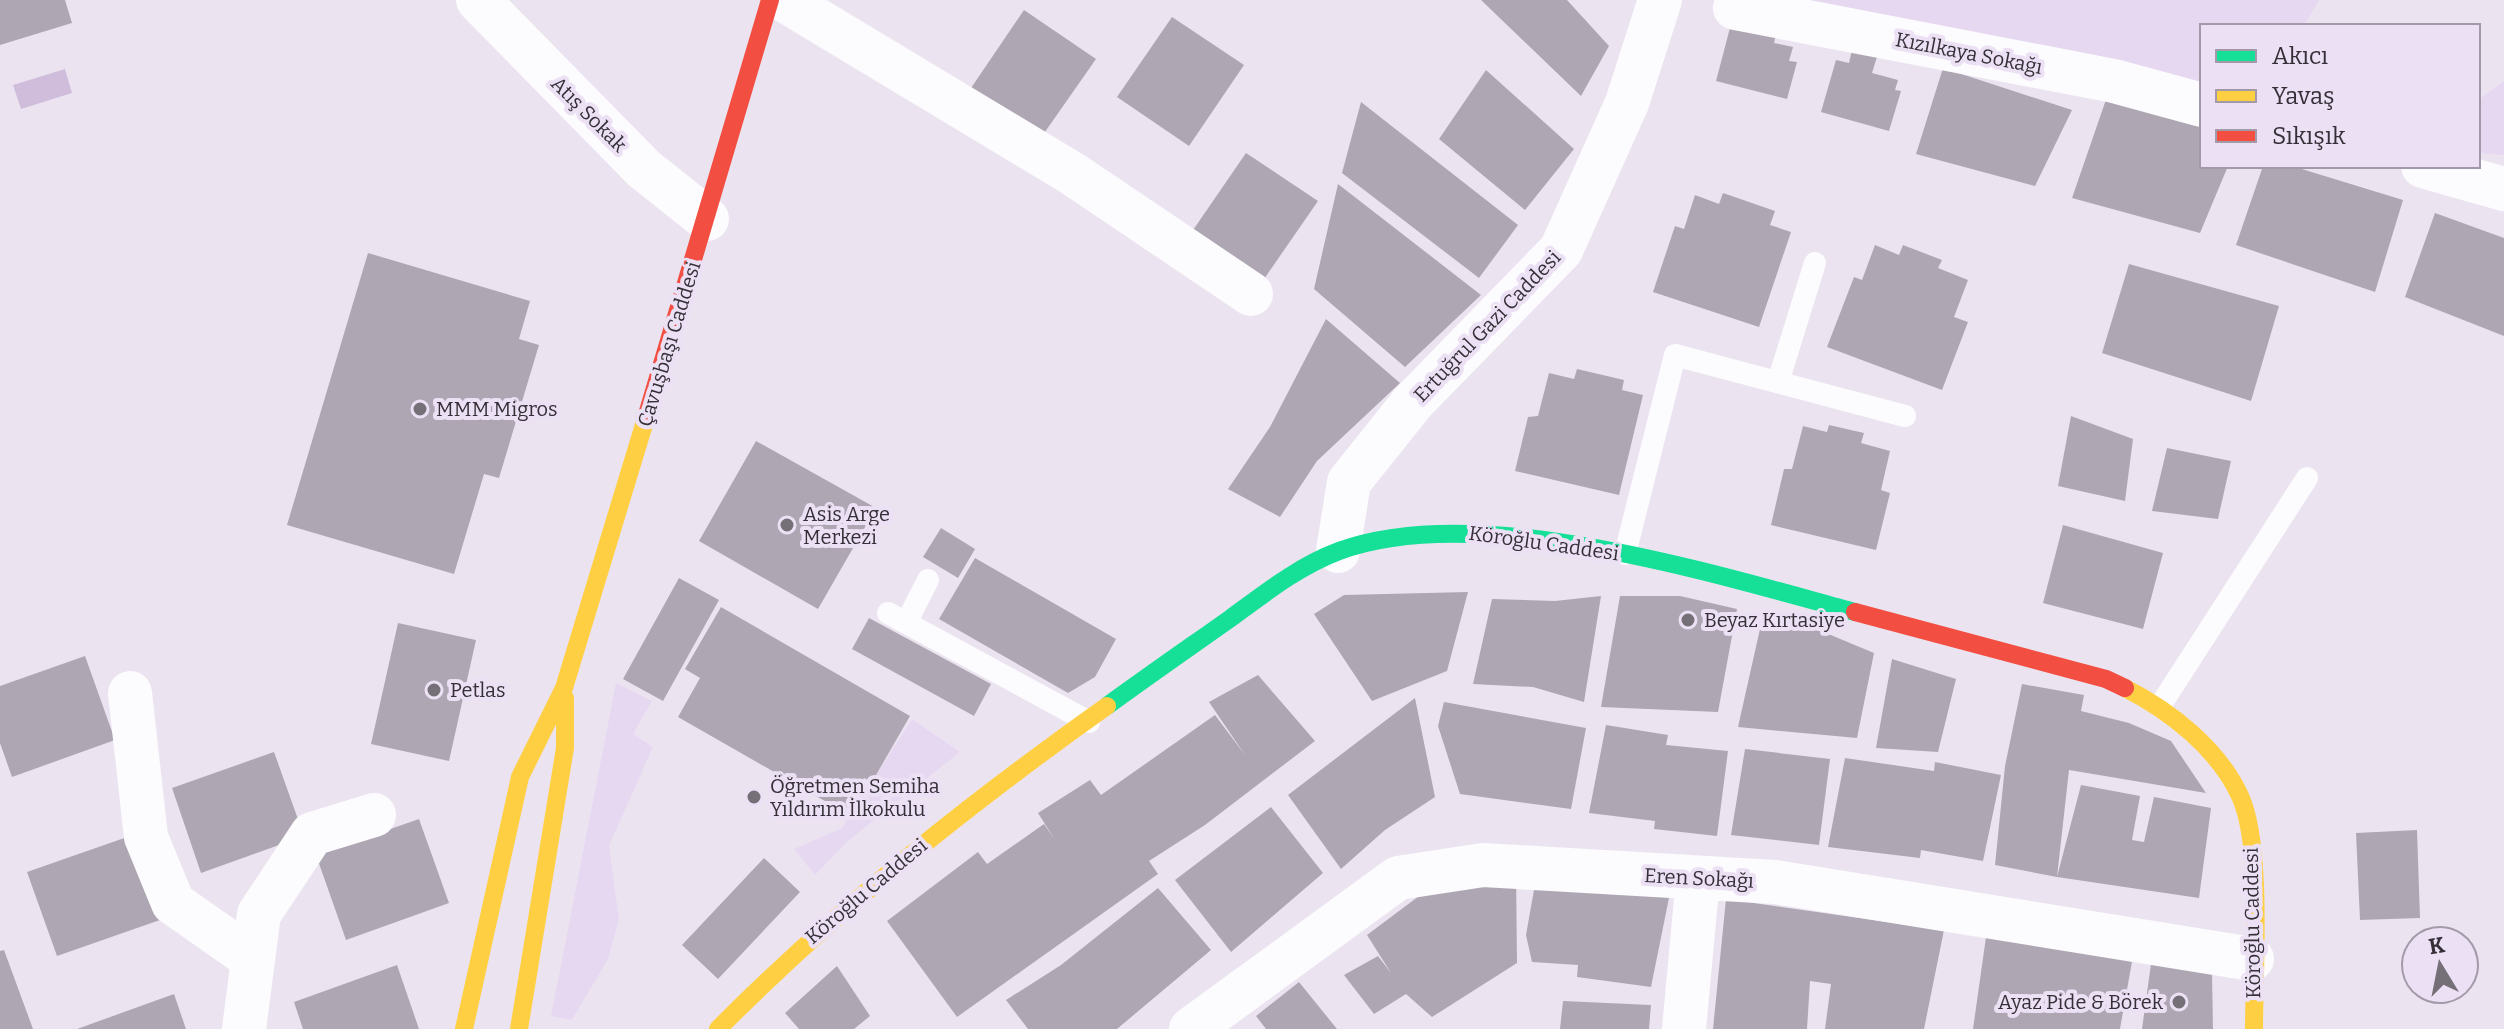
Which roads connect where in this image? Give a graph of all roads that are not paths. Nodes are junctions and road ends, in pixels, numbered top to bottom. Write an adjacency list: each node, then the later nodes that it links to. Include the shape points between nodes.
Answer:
1 (478, 0): 9 (street, Atış Sokak, via 644,169)
2 (770, 0): 9 (street, Çavuşbaşı Caddesi)
3 (784, 0): 11 (street, via 1073,174)
4 (1660, 0): 15 (street, Ertuğrul Gazi Caddesi, via 1627,103 1561,250 1413,402 1349,482)
5 (1735, 8): 6 (street, Kızılkaya Sokağı, via 2114,81)
6 (2200, 104)
7 (2430, 168): 8 (street)
8 (2504, 189)
9 (707, 219): 18 (street, Çavuşbaşı Caddesi)
10 (1815, 263): 12 (lane)
11 (1251, 294)
12 (1778, 382): 13 (lane); 16 (lane, via 1675,355)
13 (1905, 416)
14 (2307, 478): 20 (lane)
15 (1338, 551): 16 (street, Köroğlu Caddesi, via 1395,535 1460,531); 21 (street, Köroğlu Caddesi, via 1295,572)
16 (1625, 554): 20 (street, Köroğlu Caddesi, via 2106,679)
17 (928, 580): 21 (lane, via 897,618)
18 (564, 688): 27 (street, Çavuşbaşı Caddesi, via 520,777); 28 (street, Çavuşbaşı Caddesi, via 565,748)
19 (130, 693): 24 (street, via 146,837 173,903)
20 (2160, 706): 25 (street, Köroğlu Caddesi, via 2225,772 2240,796 2249,824 2253,875)
21 (1089, 722): 29 (street, Köroğlu Caddesi, via 861,891)
22 (374, 815): 24 (street, via 312,834 259,914)
23 (1698, 878): 25 (street, Eren Sokağı, via 1775,882); 30 (street, Eren Sokağı, via 1483,865 1398,878); 31 (street)
24 (253, 959): 26 (street)
25 (2252, 959): 32 (street, Köroğlu Caddesi)
26 (244, 1029)
27 (464, 1029)
28 (519, 1029)
29 (718, 1029)
30 (1191, 1029)
31 (1684, 1029)
32 (2254, 1029)

